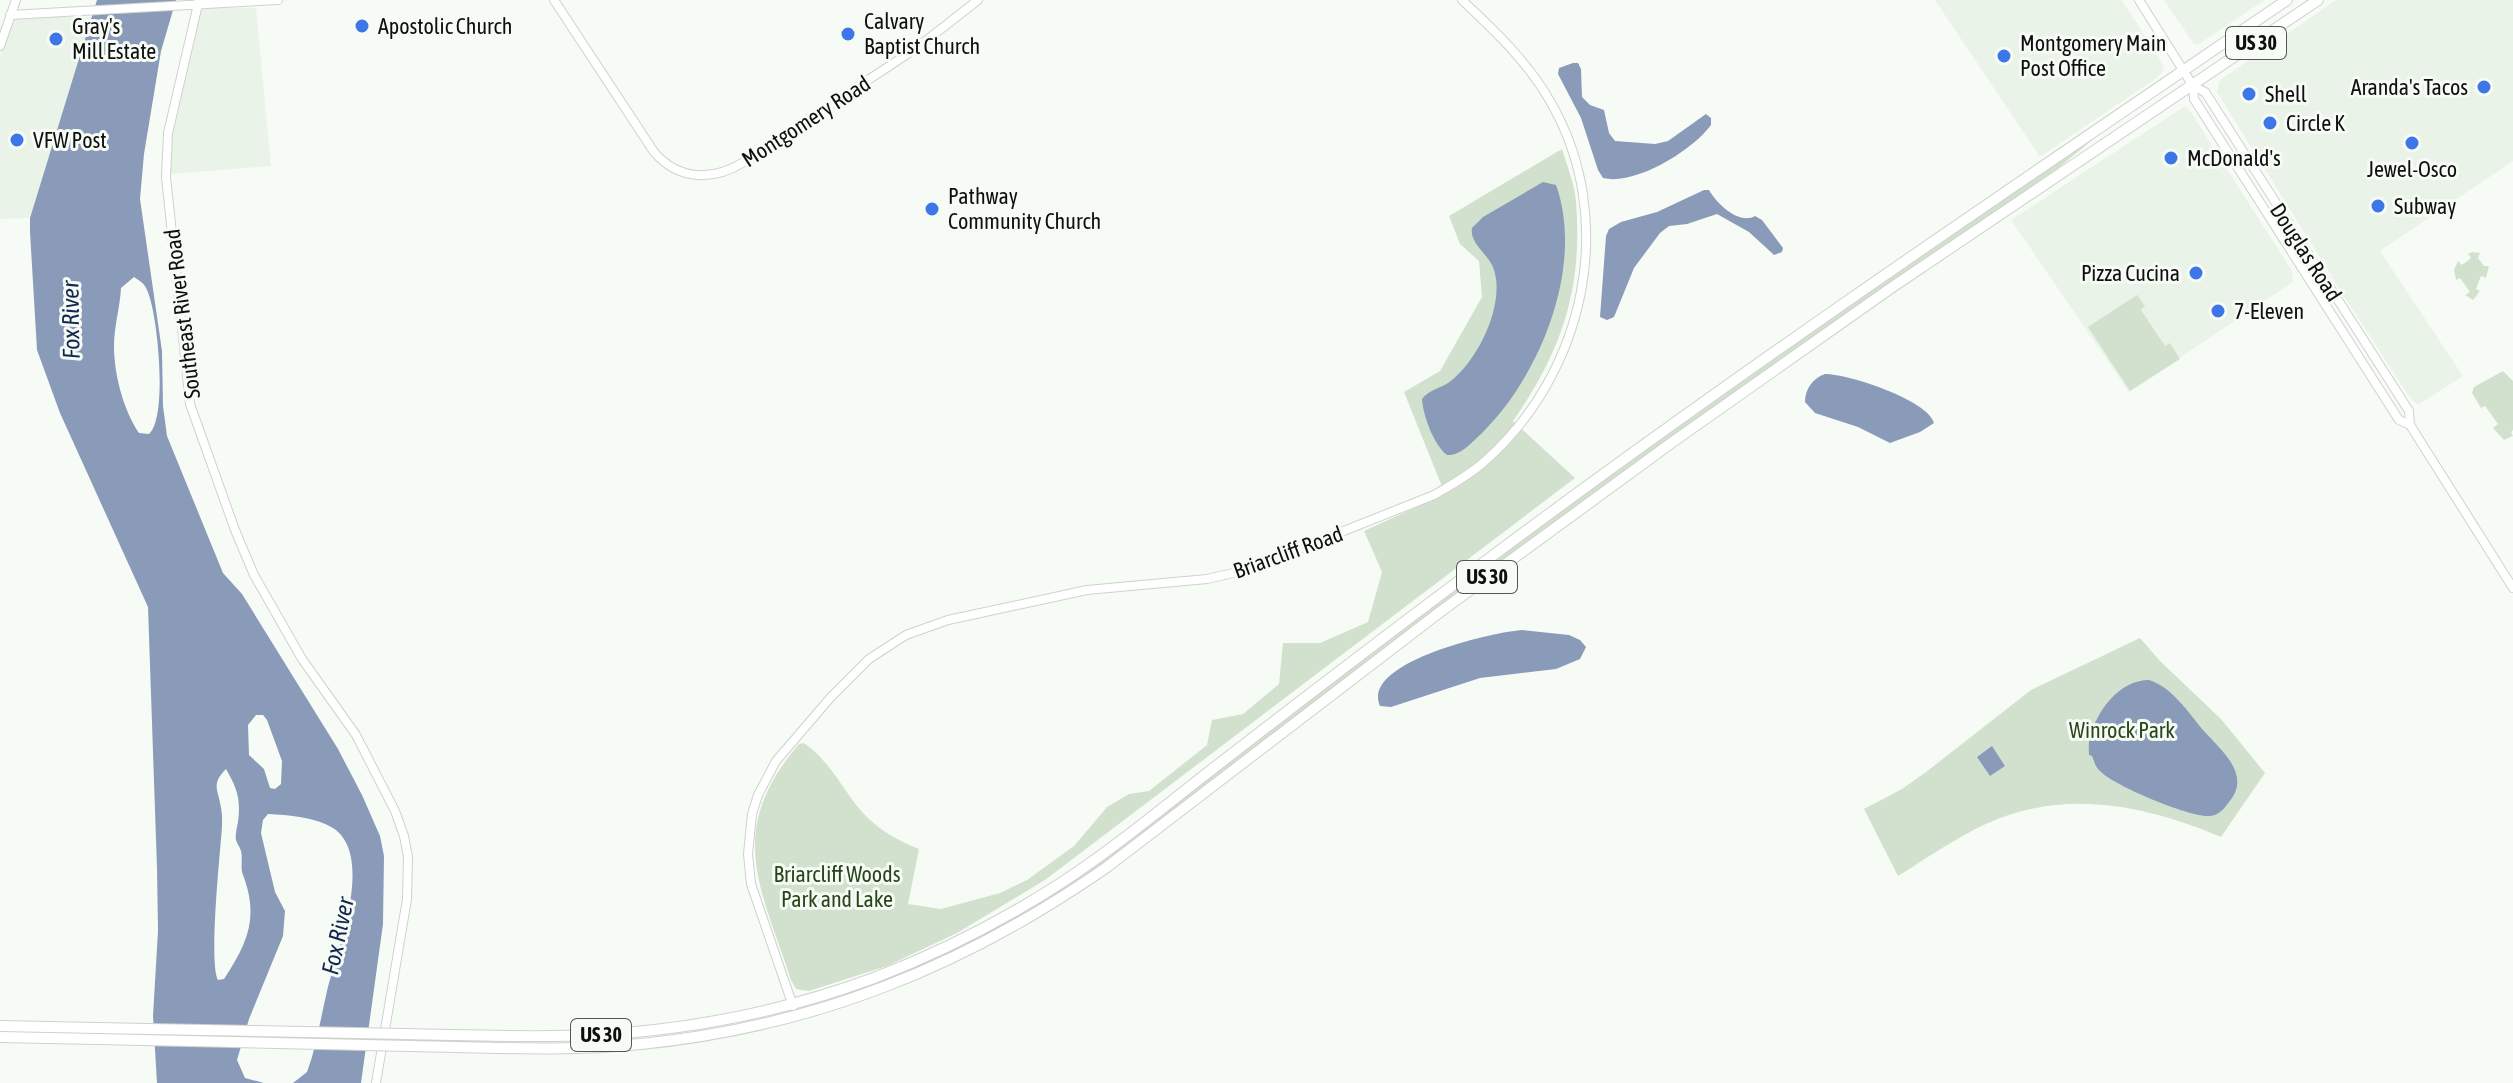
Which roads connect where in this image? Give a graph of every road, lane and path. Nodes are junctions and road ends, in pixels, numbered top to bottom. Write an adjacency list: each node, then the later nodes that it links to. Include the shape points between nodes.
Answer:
1 (16, 0): 10 (street)
2 (278, 0): 9 (street)
3 (554, 0): 4 (street, Montgomery Road, via 661,160 696,176 722,173 744,162 948,26)
4 (978, 0)
5 (1462, 0): 15 (street, Briarcliff Road, via 1516,52 1551,101 1573,150 1585,205 1587,246 1577,314 1540,398 1503,444 1458,481 1267,563 1207,579 1087,590 948,620 906,635 869,659 776,761 752,814 751,884)
6 (2139, 0): 12 (street, Douglas Road)
7 (2287, 0): 12 (main road, US 30)
8 (2318, 0): 13 (main road, US 30)
9 (198, 2): 10 (street); 21 (street, Southeast River Road, via 168,133 166,177 190,404 254,575 302,659 356,735 399,822 408,857 402,934)
10 (10, 15): 11 (street)
11 (0, 46)
12 (2184, 70): 13 (street, Douglas Road); 15 (main road, US 30, via 1667,429 1062,882 927,957)
13 (2193, 86): 14 (street, Douglas Road, via 2205,92 2409,411 2410,425); 16 (main road, US 30, via 1674,441 1064,897 931,969)
14 (2513, 588)
15 (792, 1004): 16 (street, Briarcliff Road); 20 (main road, US 30, via 626,1033)
16 (795, 1017): 20 (main road, US 30, via 639,1045)
17 (0, 1026): 18 (main road, US 30)
18 (12, 1032): 19 (main road, US 30); 20 (main road, US 30, bridge)
19 (0, 1037)
20 (408, 1040)
21 (376, 1083)

